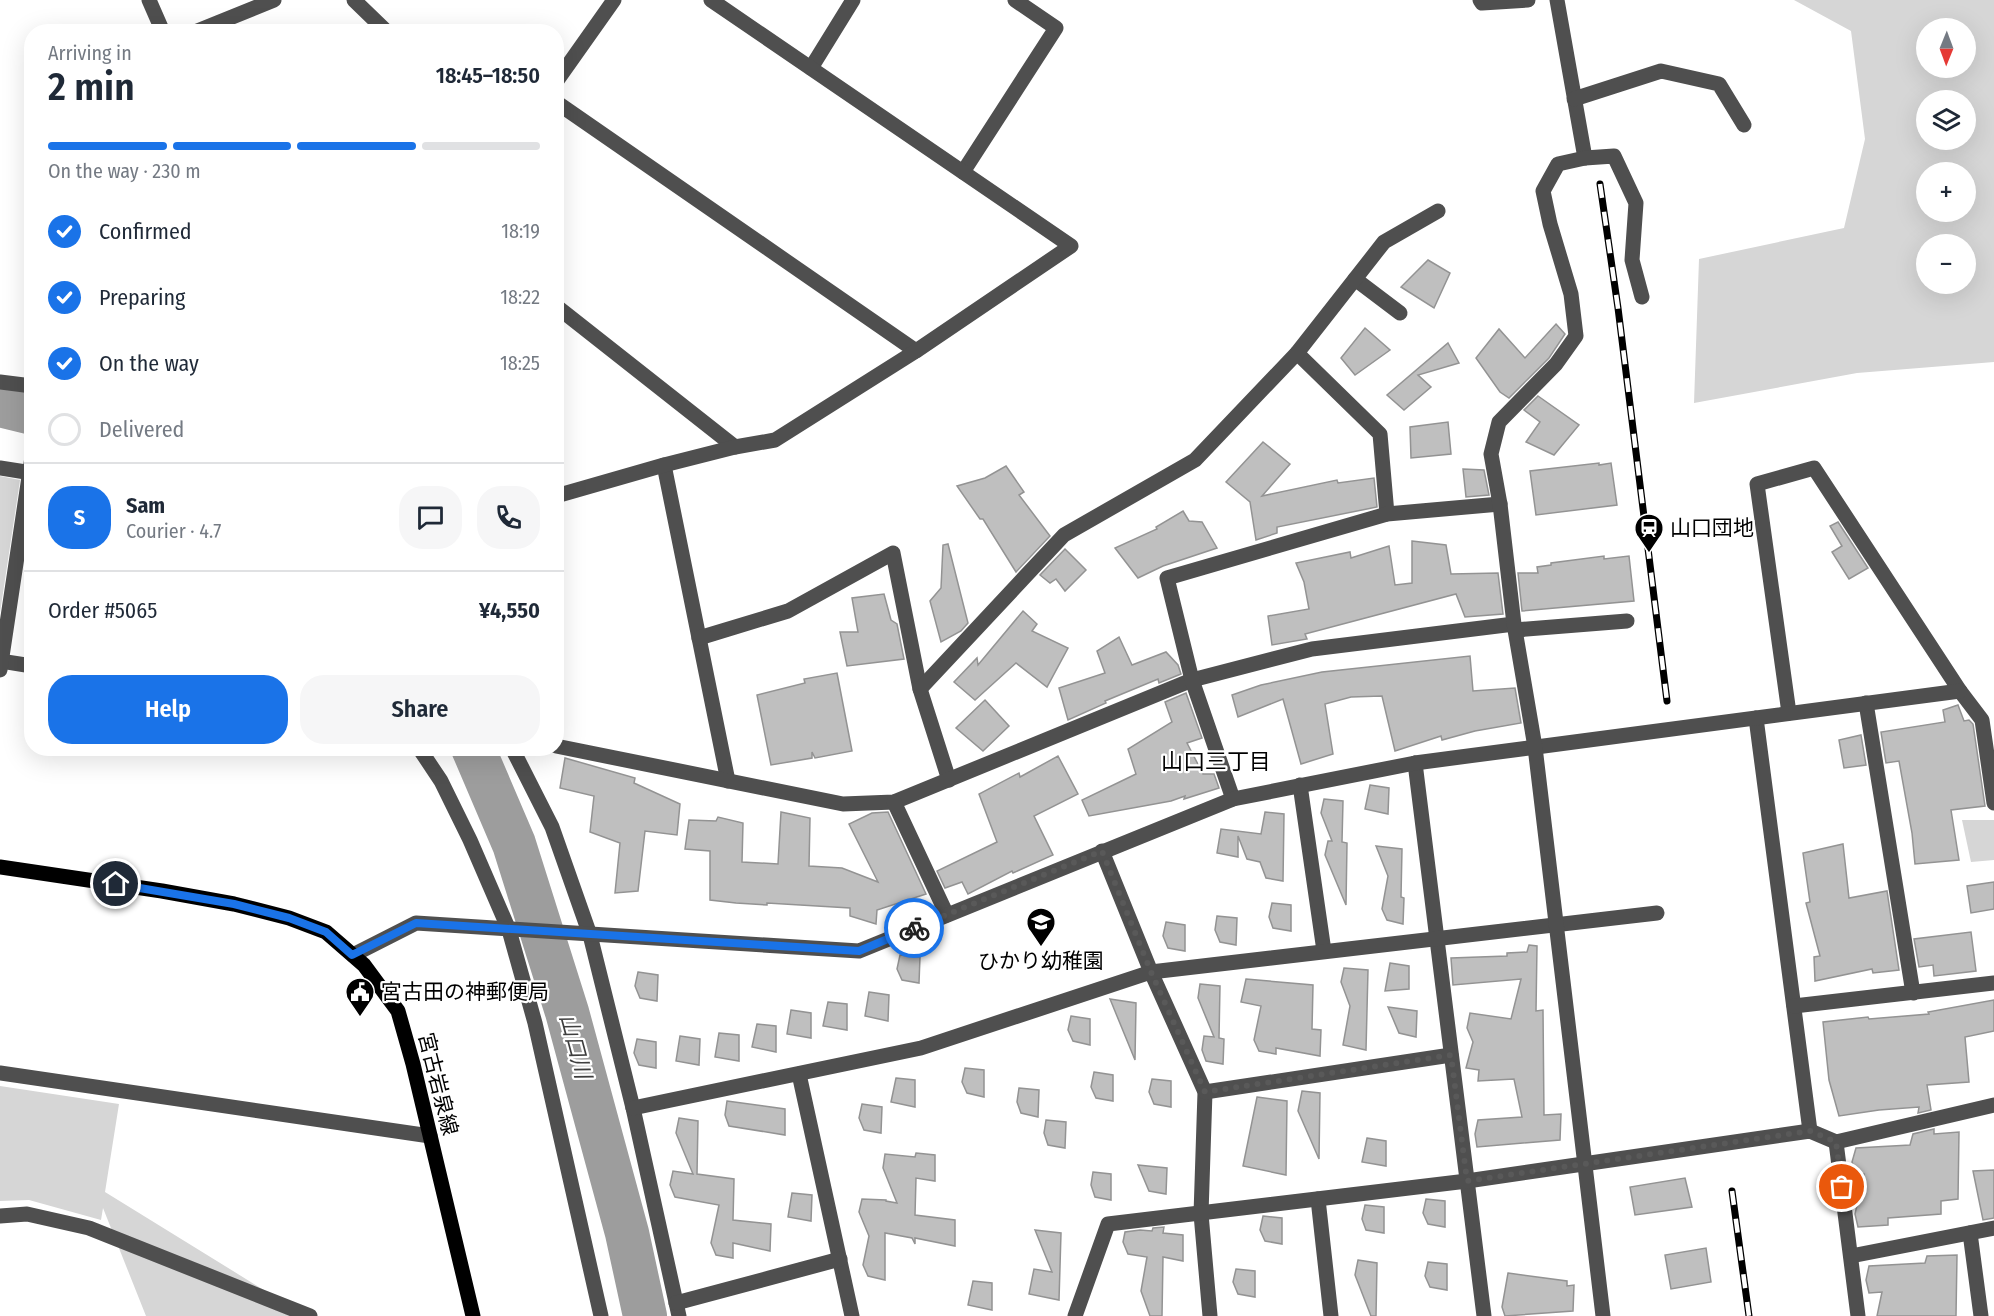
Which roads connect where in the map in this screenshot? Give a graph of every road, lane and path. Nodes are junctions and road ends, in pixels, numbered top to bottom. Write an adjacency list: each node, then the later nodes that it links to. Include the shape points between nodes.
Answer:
1 (150, 0): 11 (street)
2 (274, 0): 12 (street)
3 (354, 0): 13 (street)
4 (614, 0): 15 (street)
5 (711, 0): 14 (street)
6 (853, 0): 14 (street)
7 (1015, 0): 20 (street, via 1056,28)
8 (1480, 0): 9 (street)
9 (1528, 0)
10 (1557, 0): 16 (street)
11 (160, 24)
12 (215, 24)
13 (379, 24)
14 (811, 68): 20 (street)
15 (564, 71)
16 (1574, 99): 18 (street, via 1661,71 1719,84); 19 (street)
17 (564, 108): 26 (street)
18 (1744, 125)
19 (1585, 158): 23 (street, via 1614,156 1636,203 1632,260); 35 (street, via 1558,164 1544,191 1570,294 1576,336 1556,364 1499,422 1491,454)
20 (963, 172): 26 (street, via 1071,246)
21 (1438, 211): 22 (street, via 1384,242)
22 (1355, 279): 25 (street); 27 (street)
23 (1642, 297)
24 (564, 312): 30 (street)
25 (1400, 313)
26 (915, 351): 30 (street, via 775,440)
27 (1297, 353): 37 (street, via 1380,434); 44 (street, via 1195,460 1064,535)
28 (0, 382): 29 (street)
29 (24, 385)
30 (735, 447): 31 (street)
31 (664, 465): 34 (street); 40 (street)
32 (24, 466): 33 (street)
33 (0, 468)
34 (564, 494)
35 (1500, 504): 37 (street); 39 (street)
36 (24, 511): 41 (street)
37 (1388, 514): 43 (street, via 1167,578)
38 (1628, 621): 39 (street)
39 (1514, 627): 43 (street, via 1312,649); 49 (street)
40 (699, 638): 44 (street, via 788,610 893,553); 55 (street)
41 (0, 664): 42 (street)
42 (24, 666)
43 (1191, 680): 54 (street); 57 (street)
44 (920, 689): 54 (street)
45 (1960, 691): 46 (street); 47 (street, via 1814,468 1757,484); 59 (street, via 1982,720)
46 (1866, 703): 47 (street); 72 (street)
47 (1789, 713): 48 (street)
48 (1756, 718): 49 (street); 73 (street)
49 (1535, 747): 53 (street); 64 (street)
50 (564, 748): 55 (street)
51 (424, 756): 65 (street, via 441,781 470,840)
52 (516, 756): 66 (street, via 552,827)
53 (1415, 763): 56 (street); 67 (street)
54 (949, 780): 58 (street)
55 (728, 781): 58 (street, via 843,804)
56 (1300, 785): 57 (street); 68 (street)
57 (1233, 798): 60 (street)
58 (894, 802): 63 (street)
59 (1994, 803)
60 (1102, 851): 63 (street); 70 (street)
61 (0, 867): 69 (main road, 宮古岩泉線, via 162,891 289,918 326,932)
62 (1657, 913): 64 (street)
63 (946, 915): 66 (street, via 859,951)
64 (1556, 924): 67 (street); 83 (street)
65 (509, 930): 66 (street); 69 (street, via 416,923); 95 (street, via 535,1023)
66 (590, 935): 79 (street)
67 (1437, 938): 68 (street); 74 (street)
68 (1324, 951): 70 (street)
69 (352, 955): 81 (main road, 宮古岩泉線, via 398,1011)
70 (1151, 972): 76 (street, via 921,1048); 77 (street)
71 (1994, 983): 72 (street)
72 (1912, 993): 73 (street)
73 (1794, 1006): 80 (street)
74 (1451, 1055): 77 (street); 84 (street)
75 (0, 1073): 81 (street)
76 (800, 1074): 79 (street); 91 (street)
77 (1205, 1092): 86 (street)
78 (1994, 1105): 82 (street)
79 (633, 1108): 92 (street)
80 (1810, 1131): 82 (street); 83 (street)
81 (430, 1136): 94 (main road, 宮古岩泉線)
82 (1836, 1142): 90 (street)
83 (1585, 1164): 84 (street); 101 (street)
84 (1467, 1181): 85 (street); 100 (street)
85 (1318, 1199): 86 (street); 99 (street)
86 (1201, 1214): 97 (street, via 1108,1224); 98 (street)
87 (0, 1216): 93 (street, via 27,1214 89,1228)
88 (1994, 1228): 89 (street)
89 (1970, 1233): 90 (street); 103 (street)
90 (1851, 1256): 102 (street)
91 (840, 1259): 92 (street); 96 (street)
92 (677, 1309)
93 (310, 1316)
94 (473, 1316)
95 (601, 1316)
96 (852, 1316)
97 (1075, 1316)
98 (1210, 1316)
99 (1331, 1316)
100 (1484, 1316)
101 (1603, 1316)
102 (1858, 1316)
103 (1981, 1316)

